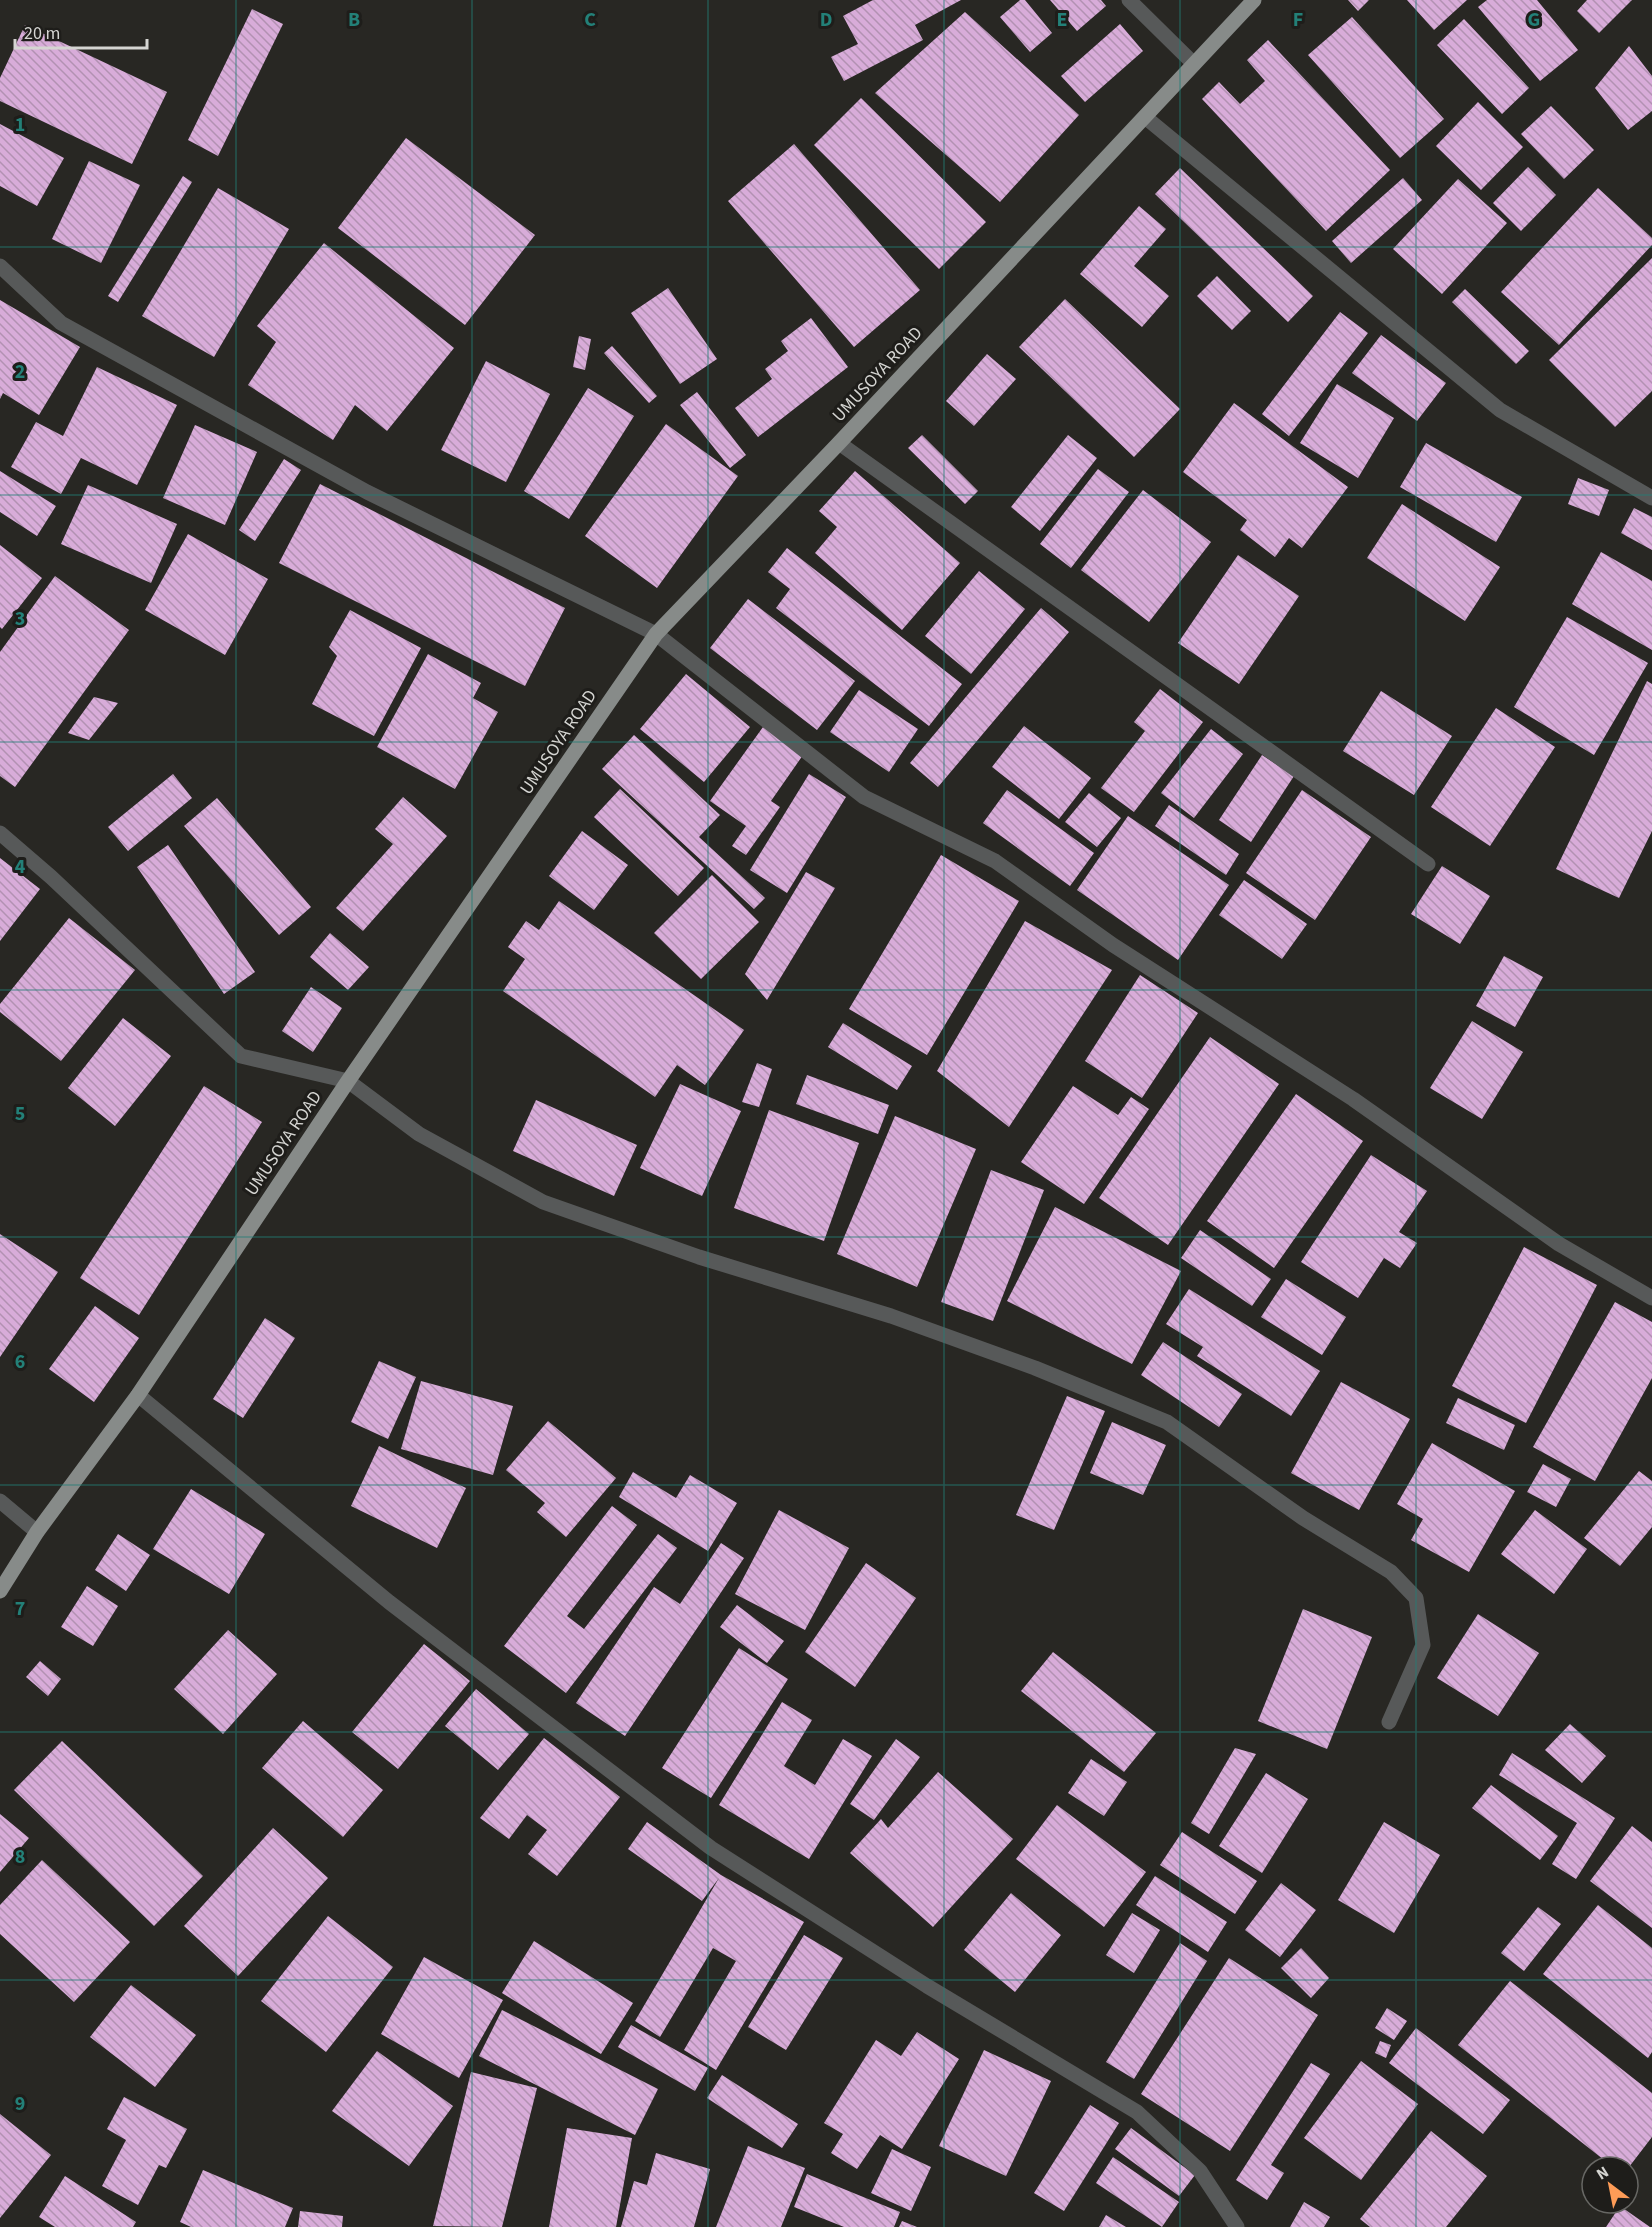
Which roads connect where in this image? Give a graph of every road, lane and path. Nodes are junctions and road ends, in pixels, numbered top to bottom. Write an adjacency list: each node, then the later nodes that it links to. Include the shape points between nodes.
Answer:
1 (1129, 0): 3 (street)
2 (1254, 0): 3 (main road, UMUSOYA ROAD)
3 (1194, 64): 4 (main road, UMUSOYA ROAD)
4 (1145, 117): 6 (main road, UMUSOYA ROAD); 7 (street, via 1500,410)
5 (0, 266): 8 (street, via 61,323 367,492)
6 (839, 443): 8 (main road, UMUSOYA ROAD); 10 (street)
7 (1652, 498)
8 (656, 634): 11 (main road, UMUSOYA ROAD); 12 (street, via 864,797 995,861 1113,945 1353,1099 1559,1244)
9 (0, 833): 11 (street, via 241,1056)
10 (1428, 864)
11 (348, 1081): 13 (main road, UMUSOYA ROAD); 17 (street, via 418,1134 543,1202 699,1257 891,1316 1035,1368 1167,1422 1303,1518 1391,1572 1416,1598 1423,1645)
12 (1652, 1298)
13 (138, 1395): 15 (main road, UMUSOYA ROAD); 18 (street, via 389,1602 711,1848 927,1986 1137,2112 1200,2171)
14 (0, 1501): 15 (street)
15 (37, 1532): 16 (main road, UMUSOYA ROAD)
16 (0, 1591)
17 (1389, 1722)
18 (1237, 2227)

